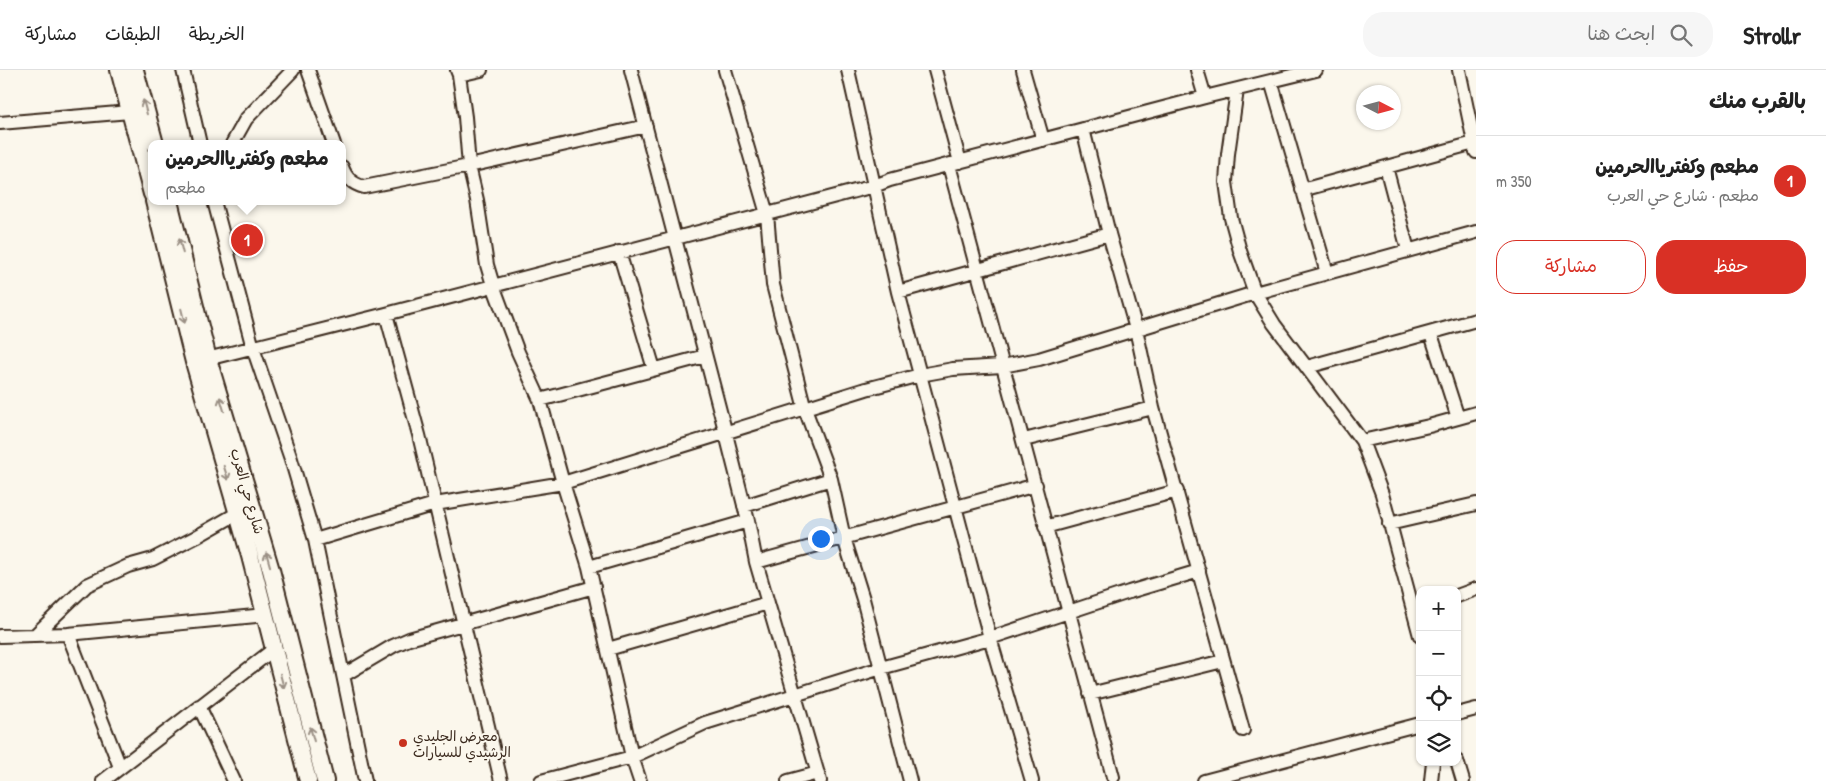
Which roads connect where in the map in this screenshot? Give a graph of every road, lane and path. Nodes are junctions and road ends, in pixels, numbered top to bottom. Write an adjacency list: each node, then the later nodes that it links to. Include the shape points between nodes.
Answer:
1 (119, 70): 18 (main road)
2 (135, 70): 18 (main road)
3 (182, 70): 26 (street)
4 (293, 70): 27 (street, via 246,119)
5 (308, 70): 28 (street)
6 (481, 70): 15 (street)
7 (631, 70): 23 (street)
8 (725, 70): 41 (street)
9 (848, 70): 36 (street)
10 (934, 70): 31 (street)
11 (1023, 70): 29 (street)
12 (1197, 70): 20 (street)
13 (1316, 70): 16 (street)
14 (1459, 70): 30 (street)
15 (458, 72): 32 (street)
16 (1291, 73): 17 (street)
17 (1271, 81): 19 (street); 37 (street)
18 (132, 88): 21 (main road); 25 (main road, one-way to 18)
19 (1237, 90): 20 (street); 51 (street, via 1226,182 1231,218)
20 (1205, 97): 24 (street)
21 (130, 112): 22 (street); 35 (main road)
22 (0, 123)
23 (646, 126): 32 (street); 44 (street)
24 (1083, 129): 29 (street); 43 (street)
25 (153, 140)
26 (199, 140)
27 (234, 140)
28 (333, 140)
29 (1043, 140): 31 (street)
30 (1475, 148): 33 (street)
31 (955, 163): 36 (street); 47 (street)
32 (469, 166): 34 (street, via 364,187); 49 (street)
33 (1386, 167): 37 (street); 45 (street)
34 (346, 177)
35 (148, 179)
36 (874, 186): 41 (street); 50 (street)
37 (1302, 190): 48 (street)
38 (155, 205): 58 (main road, شارع حي العرب, one-way to 58)
39 (170, 205): 58 (main road, شارع حي العرب, one-way to 39)
40 (215, 205): 56 (street)
41 (767, 214): 44 (street); 65 (street, via 773,284)
42 (1476, 232): 45 (street)
43 (1109, 234): 47 (street); 54 (street)
44 (675, 238): 46 (street); 57 (street)
45 (1408, 250): 48 (street)
46 (619, 252): 49 (street); 61 (street)
47 (978, 271): 50 (street); 59 (street)
48 (1327, 273): 51 (street)
49 (492, 285): 52 (street); 63 (street)
50 (898, 292): 62 (street)
51 (1255, 293): 54 (street); 60 (street)
52 (386, 314): 56 (street); 75 (street)
53 (1476, 320): 55 (street)
54 (1136, 329): 59 (street, via 1039,359); 64 (street)
55 (1431, 334): 60 (street); 67 (street)
56 (253, 348): 58 (street); 84 (street)
57 (705, 356): 61 (street); 68 (street)
58 (201, 360): 79 (main road, شارع حي العرب, one-way to 79); 90 (main road, شارع حي العرب, one-way to 58, via 250,499)
59 (1002, 366): 62 (street); 69 (street)
60 (1307, 367): 70 (street)
61 (654, 369): 63 (street)
62 (920, 375): 65 (street); 78 (street)
63 (540, 400): 72 (street)
64 (1154, 408): 69 (street); 74 (street)
65 (805, 409): 68 (street); 71 (street)
66 (1476, 413): 67 (street)
67 (1458, 418): 70 (street)
68 (726, 434): 72 (street); 77 (street)
69 (1024, 440): 73 (street)
70 (1362, 441): 81 (street, via 1382,494)
71 (831, 479): 77 (street); 83 (street)
72 (563, 483): 75 (street); 86 (street)
73 (1036, 485): 78 (street); 82 (street)
74 (1177, 491): 82 (street); 87 (street)
75 (435, 504): 84 (street); 96 (street)
76 (1476, 504): 81 (street)
77 (744, 506): 80 (street)
78 (955, 507): 83 (street); 100 (street)
79 (238, 513): 90 (main road, شارع حي العرب); 99 (street, via 153,559 128,566 87,585)
80 (748, 520): 85 (street); 86 (street)
81 (1389, 524): 93 (street)
82 (1045, 527): 94 (street)
83 (844, 538): 85 (street); 104 (street)
84 (315, 540): 105 (street)
85 (756, 562): 92 (street)
86 (589, 567): 88 (street)
87 (1199, 571): 94 (street); 103 (street)
88 (594, 587): 96 (street); 102 (street)
89 (1476, 589): 91 (street)
90 (268, 593): 95 (main road, شارع حي العرب); 123 (main road, شارع حي العرب, one-way to 90)
91 (1461, 595)
92 (768, 603): 102 (street); 107 (street)
93 (1416, 611)
94 (1068, 612): 100 (street); 106 (street)
95 (266, 615): 97 (street); 101 (main road, شارع حي العرب)
96 (464, 623): 105 (street, via 393,646); 125 (street)
97 (68, 634): 99 (street); 116 (street)
98 (0, 636): 99 (street)
99 (35, 636)
100 (990, 638): 104 (street); 130 (street)
101 (274, 649): 108 (street); 122 (main road, شارع حي العرب, one-way to 122)
102 (608, 649): 113 (street)
103 (1223, 661): 106 (street); 112 (street)
104 (881, 668): 107 (street); 129 (street)
105 (344, 676): 124 (street)
106 (1090, 694): 119 (street)
107 (795, 696): 113 (street, via 705,723); 118 (street)
108 (199, 706): 116 (street); 121 (street)
109 (1476, 709): 110 (street)
110 (1461, 713)
111 (1416, 725): 117 (street)
112 (1244, 730)
113 (632, 757): 126 (street); 127 (street)
114 (1433, 766): 133 (street)
115 (1458, 766): 134 (street)
116 (120, 767): 120 (street)
117 (1252, 768): 131 (street); 132 (street)
118 (819, 777): 128 (street)
119 (1112, 778)
120 (103, 781)
121 (234, 781)
122 (308, 781)
123 (325, 781)
124 (365, 781)
125 (501, 781)
126 (541, 781)
127 (640, 781)
128 (788, 781)
129 (910, 781)
130 (1032, 781)
131 (1204, 781)
132 (1256, 781)
133 (1431, 781)
134 (1463, 781)

